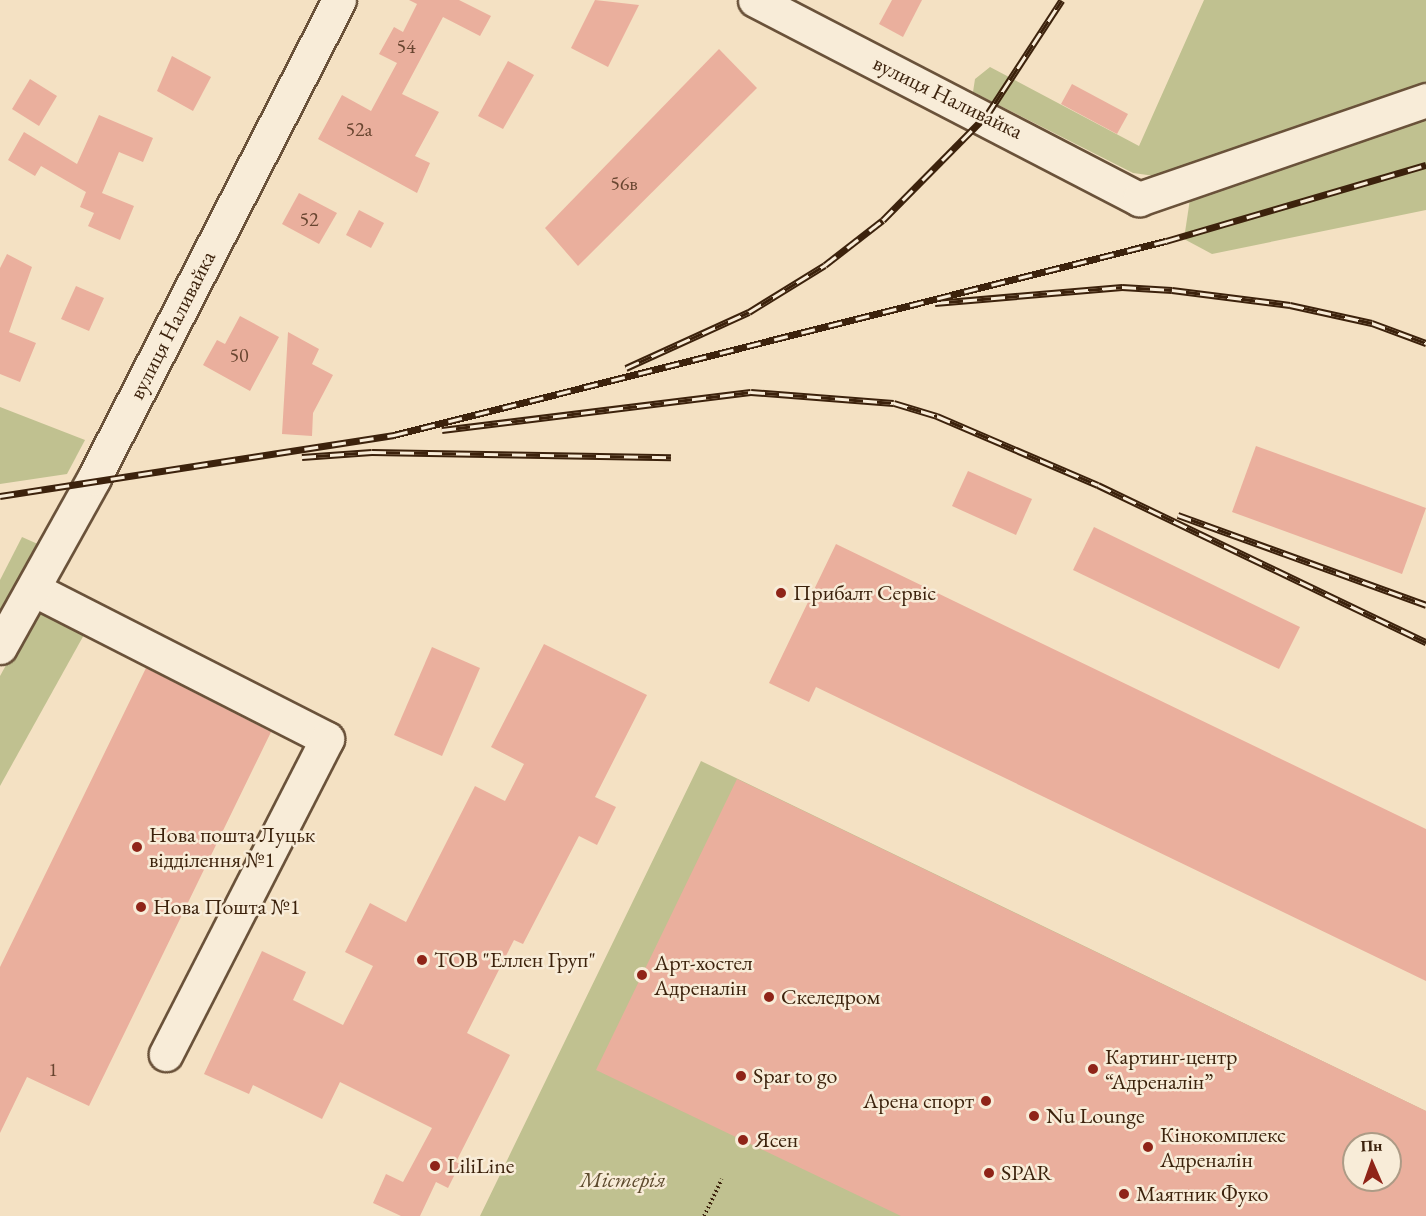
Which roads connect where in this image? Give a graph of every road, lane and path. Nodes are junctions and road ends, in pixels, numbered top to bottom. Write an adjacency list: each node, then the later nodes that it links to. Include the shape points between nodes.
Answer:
1 (339, 0): 4 (street, вулиця Наливайка)
2 (755, 0): 3 (street, вулиця Наливайка, via 1139,199)
3 (1426, 100)
4 (33, 589): 5 (street, вулиця Наливайка); 6 (street, via 327,739)
5 (0, 647)
6 (166, 1054)
7 (722, 1179): 8 (path)
8 (704, 1216)

